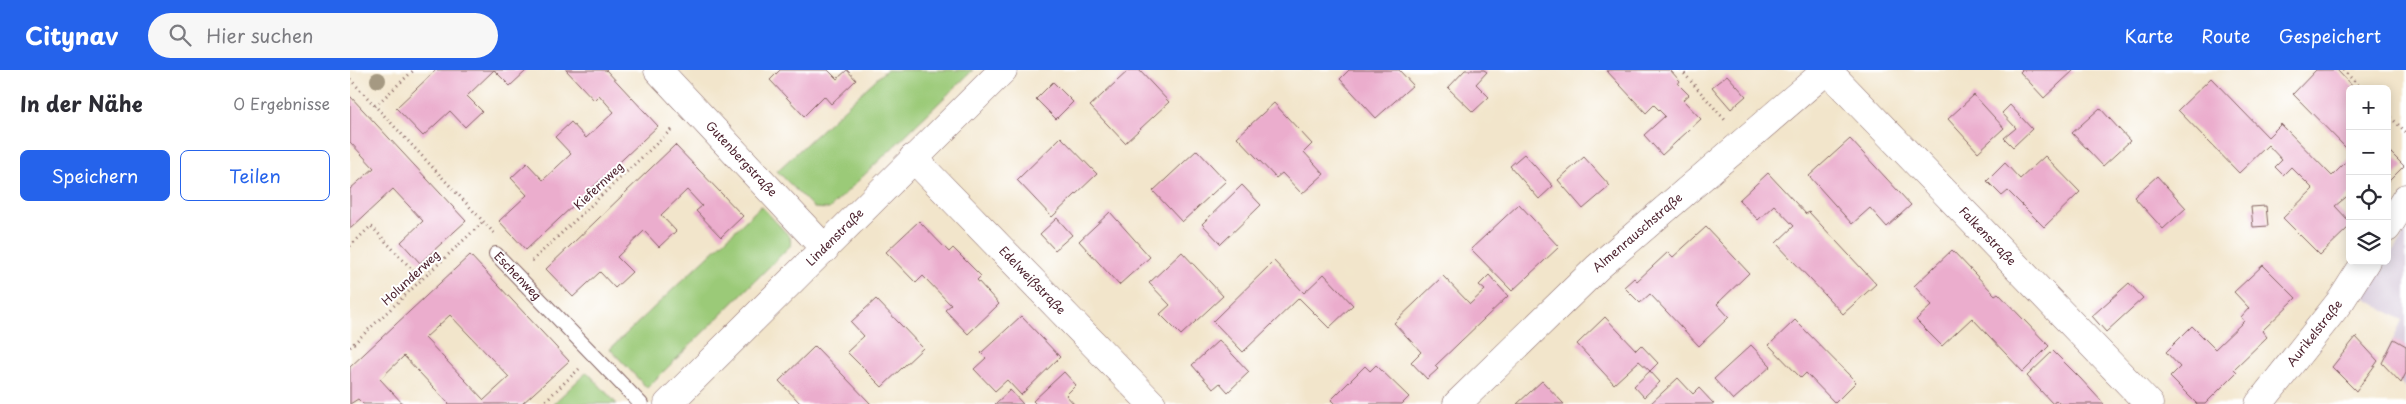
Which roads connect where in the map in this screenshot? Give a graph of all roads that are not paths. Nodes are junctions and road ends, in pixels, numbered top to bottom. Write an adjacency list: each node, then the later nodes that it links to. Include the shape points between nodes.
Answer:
1 (658, 70): 7 (street, Gutenbergstraße)
2 (1004, 70): 4 (street, Lindenstraße)
3 (1827, 70): 13 (street, Almenrauschstraße, via 1598,267); 14 (street, Falkenstraße)
4 (913, 158): 7 (street, Lindenstraße); 12 (street, Edelweißstraße)
5 (2406, 198): 6 (street)
6 (2391, 222)
7 (825, 249): 11 (street, Lindenstraße)
8 (496, 254): 10 (lane, Eschenweg)
9 (2363, 265): 15 (street, Aurikelstraße, via 2342,299)
10 (642, 404)
11 (668, 404)
12 (1152, 404)
13 (1457, 404)
14 (2149, 404)
15 (2259, 404)

